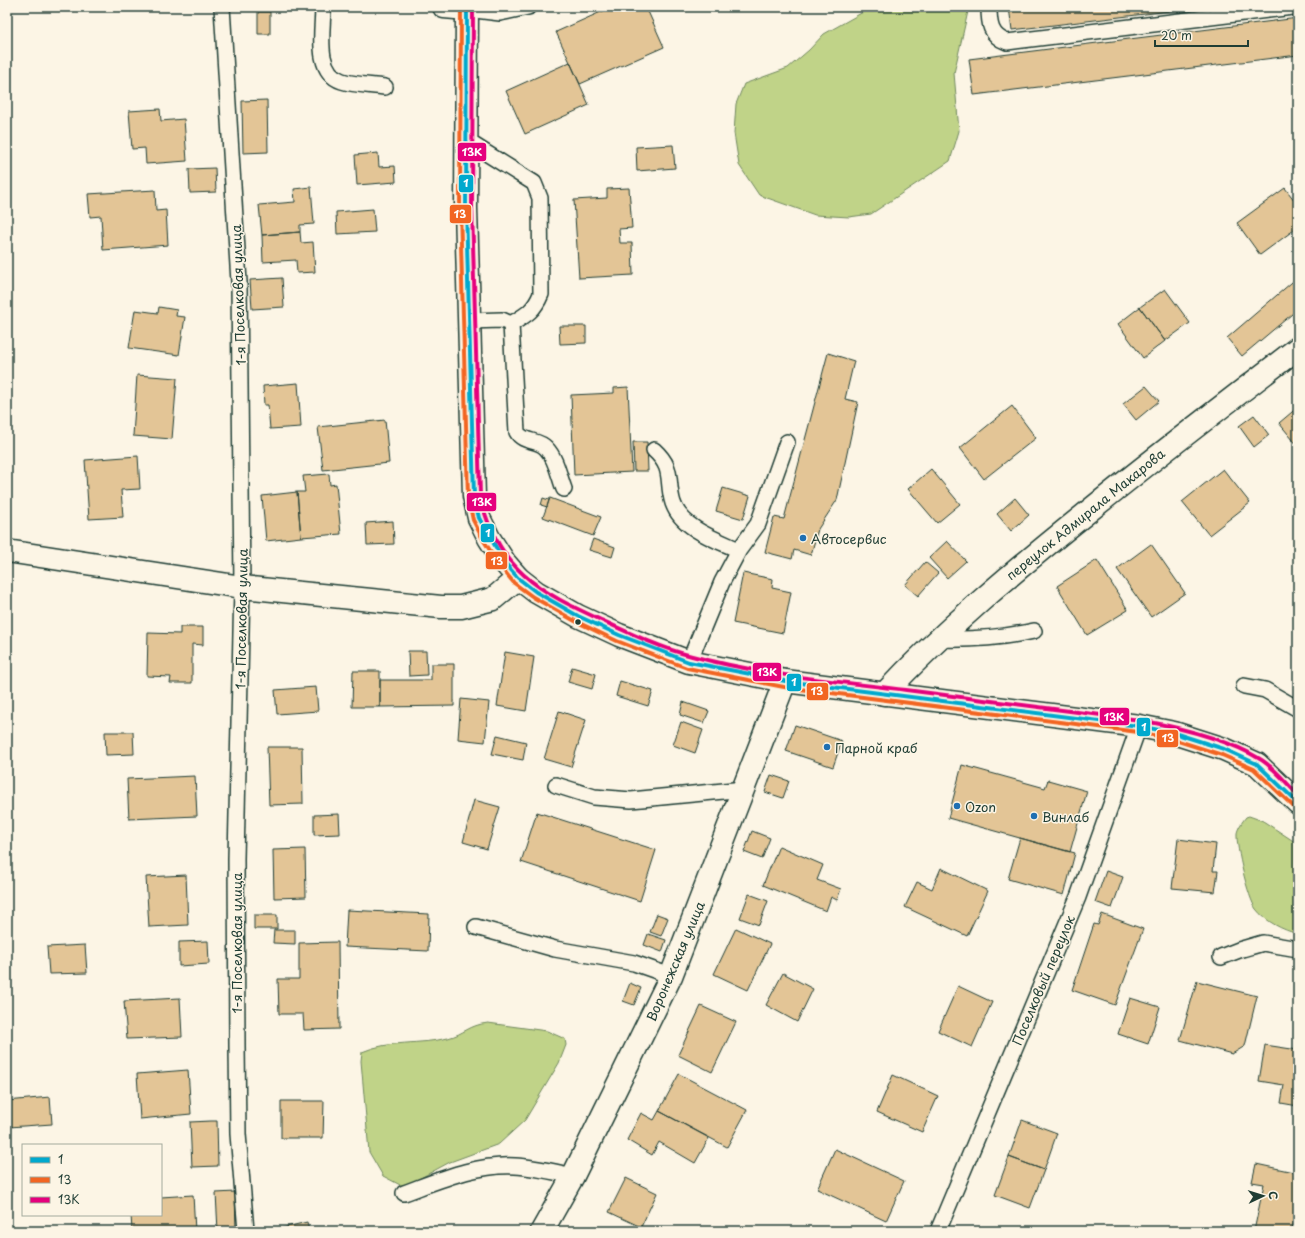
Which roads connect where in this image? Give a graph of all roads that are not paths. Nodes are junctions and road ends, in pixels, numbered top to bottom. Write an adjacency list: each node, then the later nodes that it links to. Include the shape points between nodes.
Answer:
1 (222, 7): 19 (lane, 1-я Поселковая улица, via 239,282)
2 (323, 7): 8 (lane, via 323,60 329,74 342,81)
3 (444, 7): 7 (street)
4 (528, 7): 7 (lane, via 500,13)
5 (989, 7): 6 (lane, via 989,23 993,33 999,40 1007,42)
6 (1293, 7)
7 (467, 8): 9 (street)
8 (385, 87)
9 (467, 141): 10 (street); 11 (lane, via 534,183 540,198 541,294 536,306 529,313)
10 (469, 321): 11 (lane, via 502,320); 18 (street, via 474,496 479,518 489,538)
11 (511, 324): 15 (lane, via 517,432 520,437 547,449)
12 (1298, 348): 21 (street, переулок Адмирала Макарова, via 1178,439 1024,563)
13 (787, 442): 16 (lane, via 758,524)
14 (654, 450): 16 (lane, via 663,458 669,473 673,504 685,521 704,534)
15 (564, 488)
16 (739, 550): 22 (lane, via 716,596)
17 (7, 551): 19 (street)
18 (518, 578): 19 (street, via 493,599 461,607); 22 (street, via 536,592 587,621)
19 (242, 588): 37 (lane, 1-я Поселковая улица, via 236,859 237,1038 238,1134)
20 (1034, 631): 21 (lane, via 978,639)
21 (938, 639): 25 (street, переулок Адмирала Макарова)
22 (689, 662): 23 (street)
23 (785, 681): 25 (street); 29 (street, Воронежская улица)
24 (1244, 686): 26 (lane, via 1265,690)
25 (884, 694): 27 (street)
26 (1298, 709)
27 (1139, 726): 30 (street, via 1174,733 1224,749 1257,764); 39 (lane, Поселковый переулок, via 1078,897)
28 (556, 785): 29 (lane, via 594,797 631,800)
29 (744, 789): 34 (street, Воронежская улица)
30 (1298, 803)
31 (476, 927): 34 (lane, via 555,949 634,963)
32 (1298, 949): 33 (lane, via 1263,942)
33 (1222, 957)
34 (671, 976): 35 (street, Воронежская улица)
35 (573, 1176): 36 (lane, via 515,1166 491,1167 467,1171); 38 (street, Воронежская улица)
36 (404, 1194)
37 (246, 1231)
38 (542, 1231)
39 (938, 1231)

